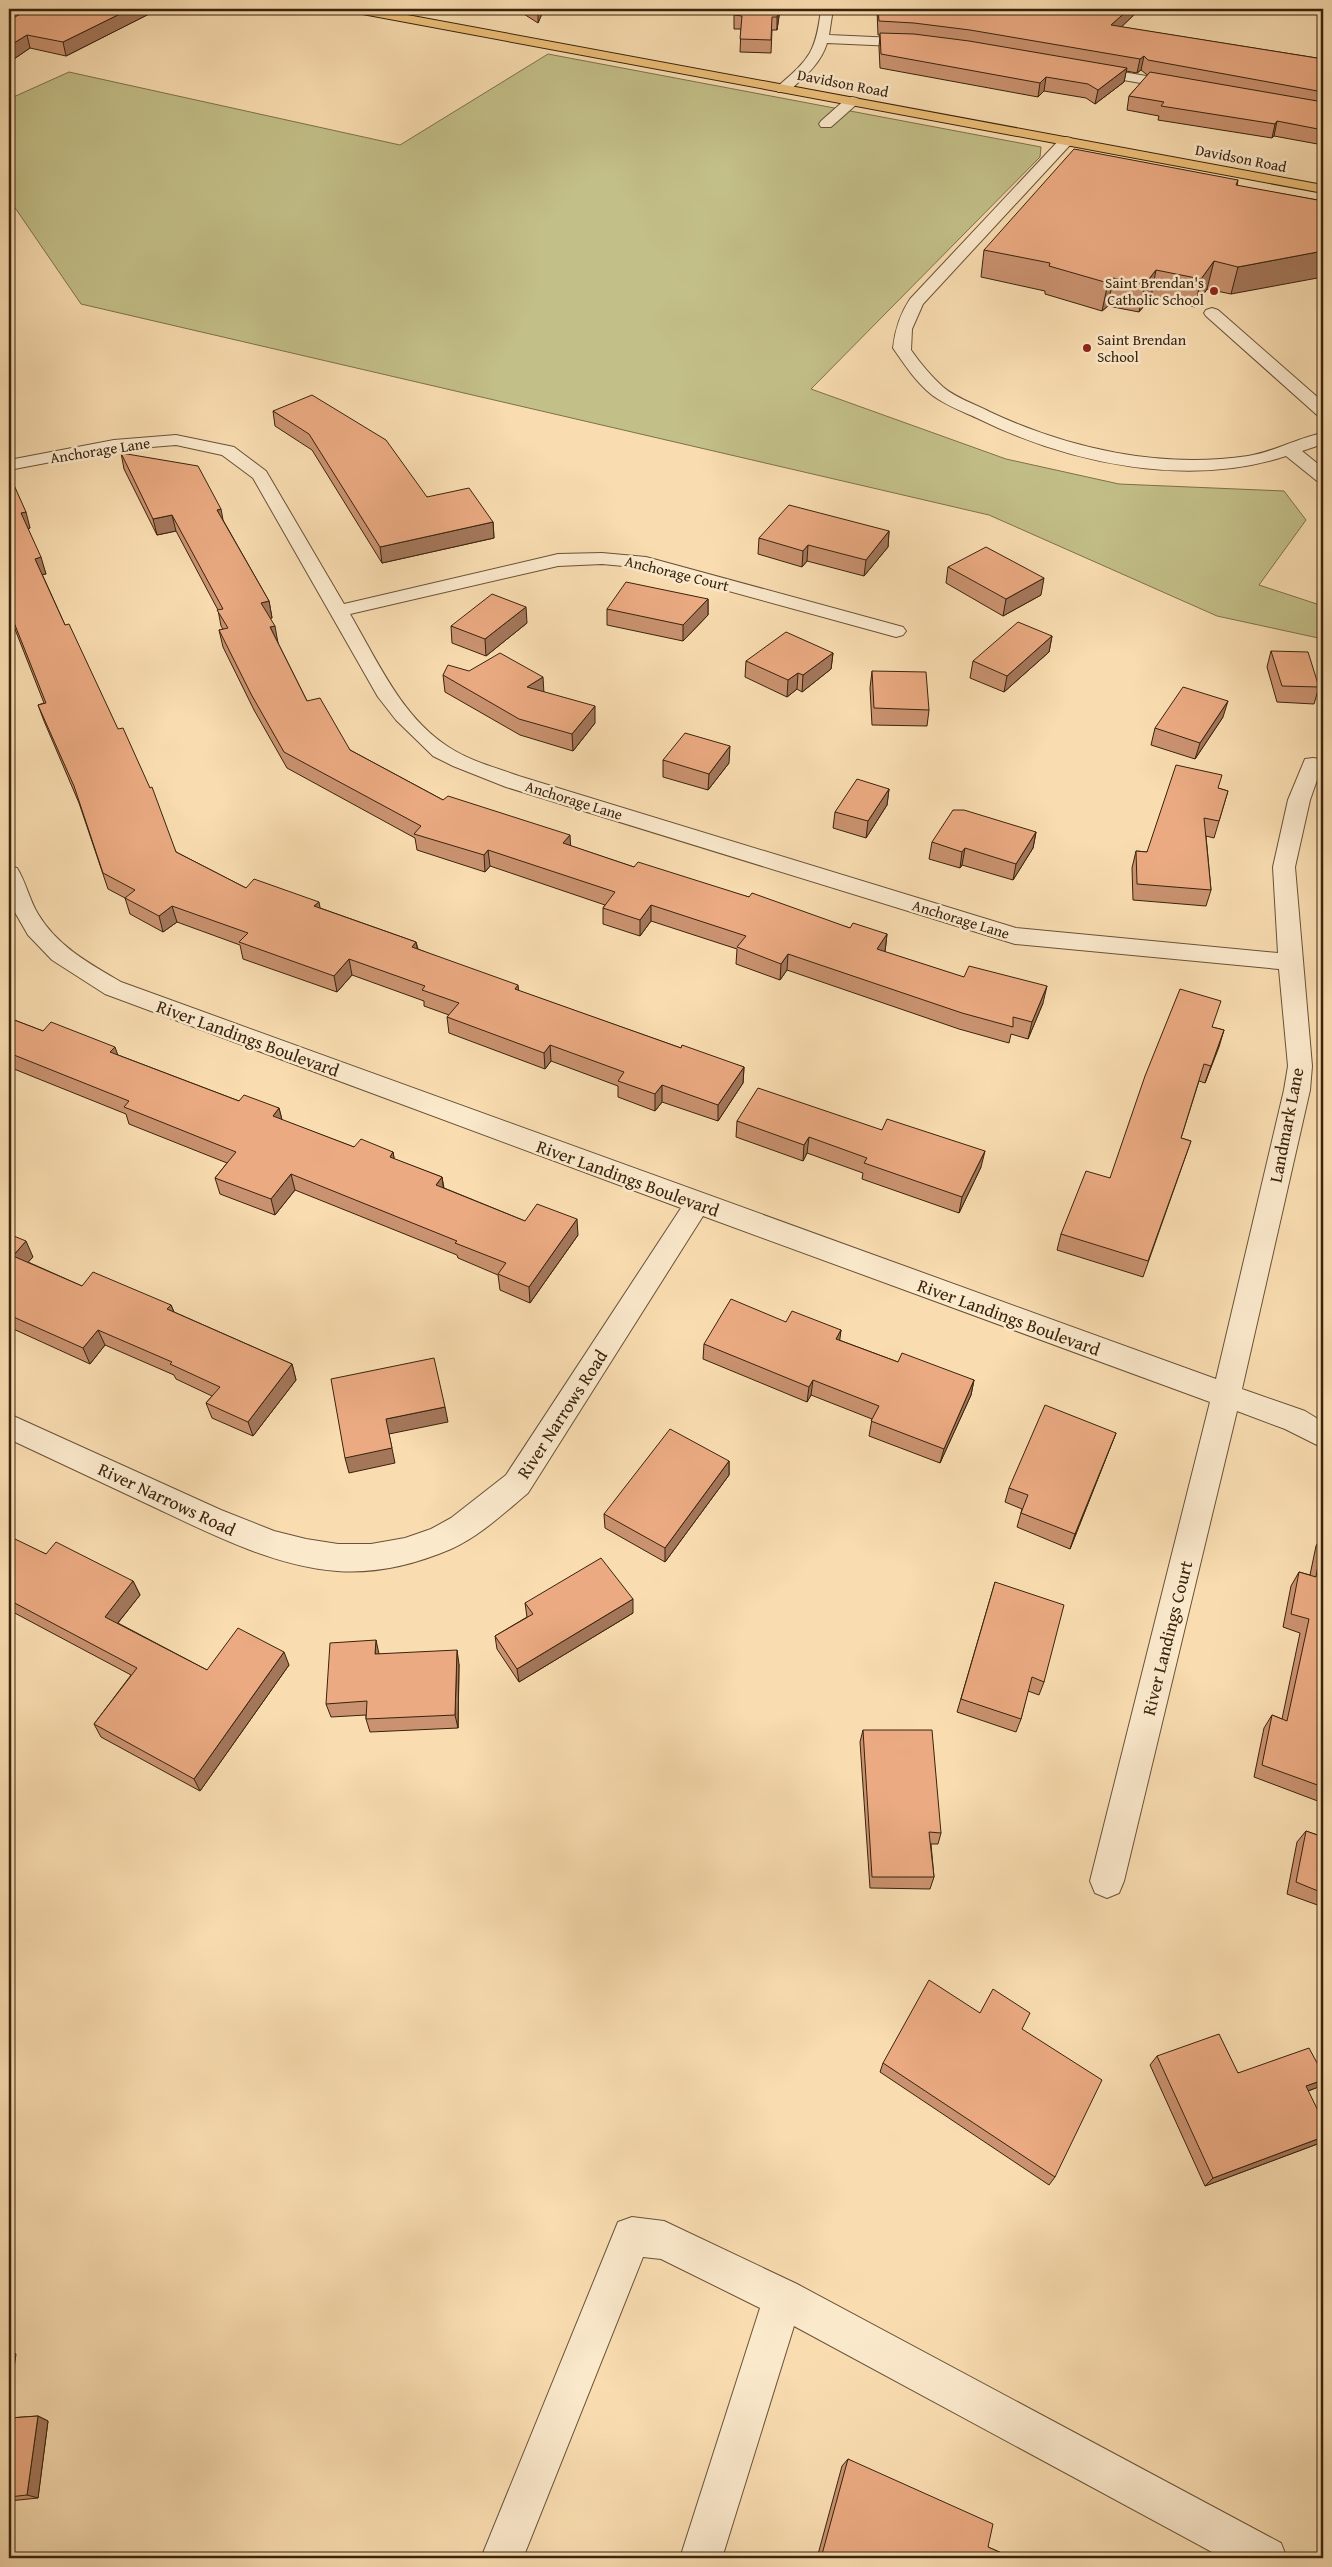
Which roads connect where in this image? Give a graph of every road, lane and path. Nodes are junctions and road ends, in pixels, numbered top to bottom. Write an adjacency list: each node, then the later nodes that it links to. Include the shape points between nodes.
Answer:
1 (357, 9): 6 (main road, Davidson Road)
2 (827, 9): 3 (street)
3 (824, 39): 4 (street); 6 (street, via 810,66)
4 (932, 44)
5 (1074, 67): 7 (street)
6 (783, 89): 8 (main road, Davidson Road)
7 (1198, 89)
8 (852, 102): 9 (street); 10 (main road, Davidson Road)
9 (826, 124)
10 (1066, 141): 11 (street); 13 (main road, Davidson Road)
11 (1048, 160): 12 (street); 17 (street, via 916,302 902,333 901,348 910,361 938,391 993,420 1072,448 1146,462 1204,464 1248,461)
12 (1066, 164)
13 (1323, 189)
14 (1212, 313): 15 (street)
15 (1323, 411)
16 (1323, 438): 17 (street)
17 (1288, 449): 19 (street)
18 (9, 465): 20 (street, Anchorage Lane, via 114,445 176,440 228,451 260,475)
19 (1323, 477)
20 (338, 611): 21 (street, Anchorage Court, via 558,560 617,558 646,563); 24 (street, Anchorage Lane, via 388,697 433,747 470,766 1014,936)
21 (896, 631)
22 (1313, 764): 24 (street, Landmark Lane, via 1299,800 1284,867)
23 (9, 873): 25 (street, River Landings Boulevard, via 16,896 30,922 50,948 113,988)
24 (1290, 962): 26 (street, Landmark Lane, via 1300,1066)
25 (697, 1204): 26 (street, River Landings Boulevard); 28 (street, River Narrows Road, via 517,1484 482,1513 441,1538 395,1553 345,1559 296,1552 253,1539)
26 (1226, 1395): 27 (street, River Landings Boulevard); 30 (street, River Landings Court)
27 (1309, 1420): 29 (street, River Landings Boulevard)
28 (9, 1426)
29 (1323, 1436)
30 (1107, 1881)
31 (783, 2298): 32 (street, via 664,2240 632,2236); 33 (street); 34 (street)
32 (502, 2558)
33 (701, 2558)
34 (1266, 2558)

